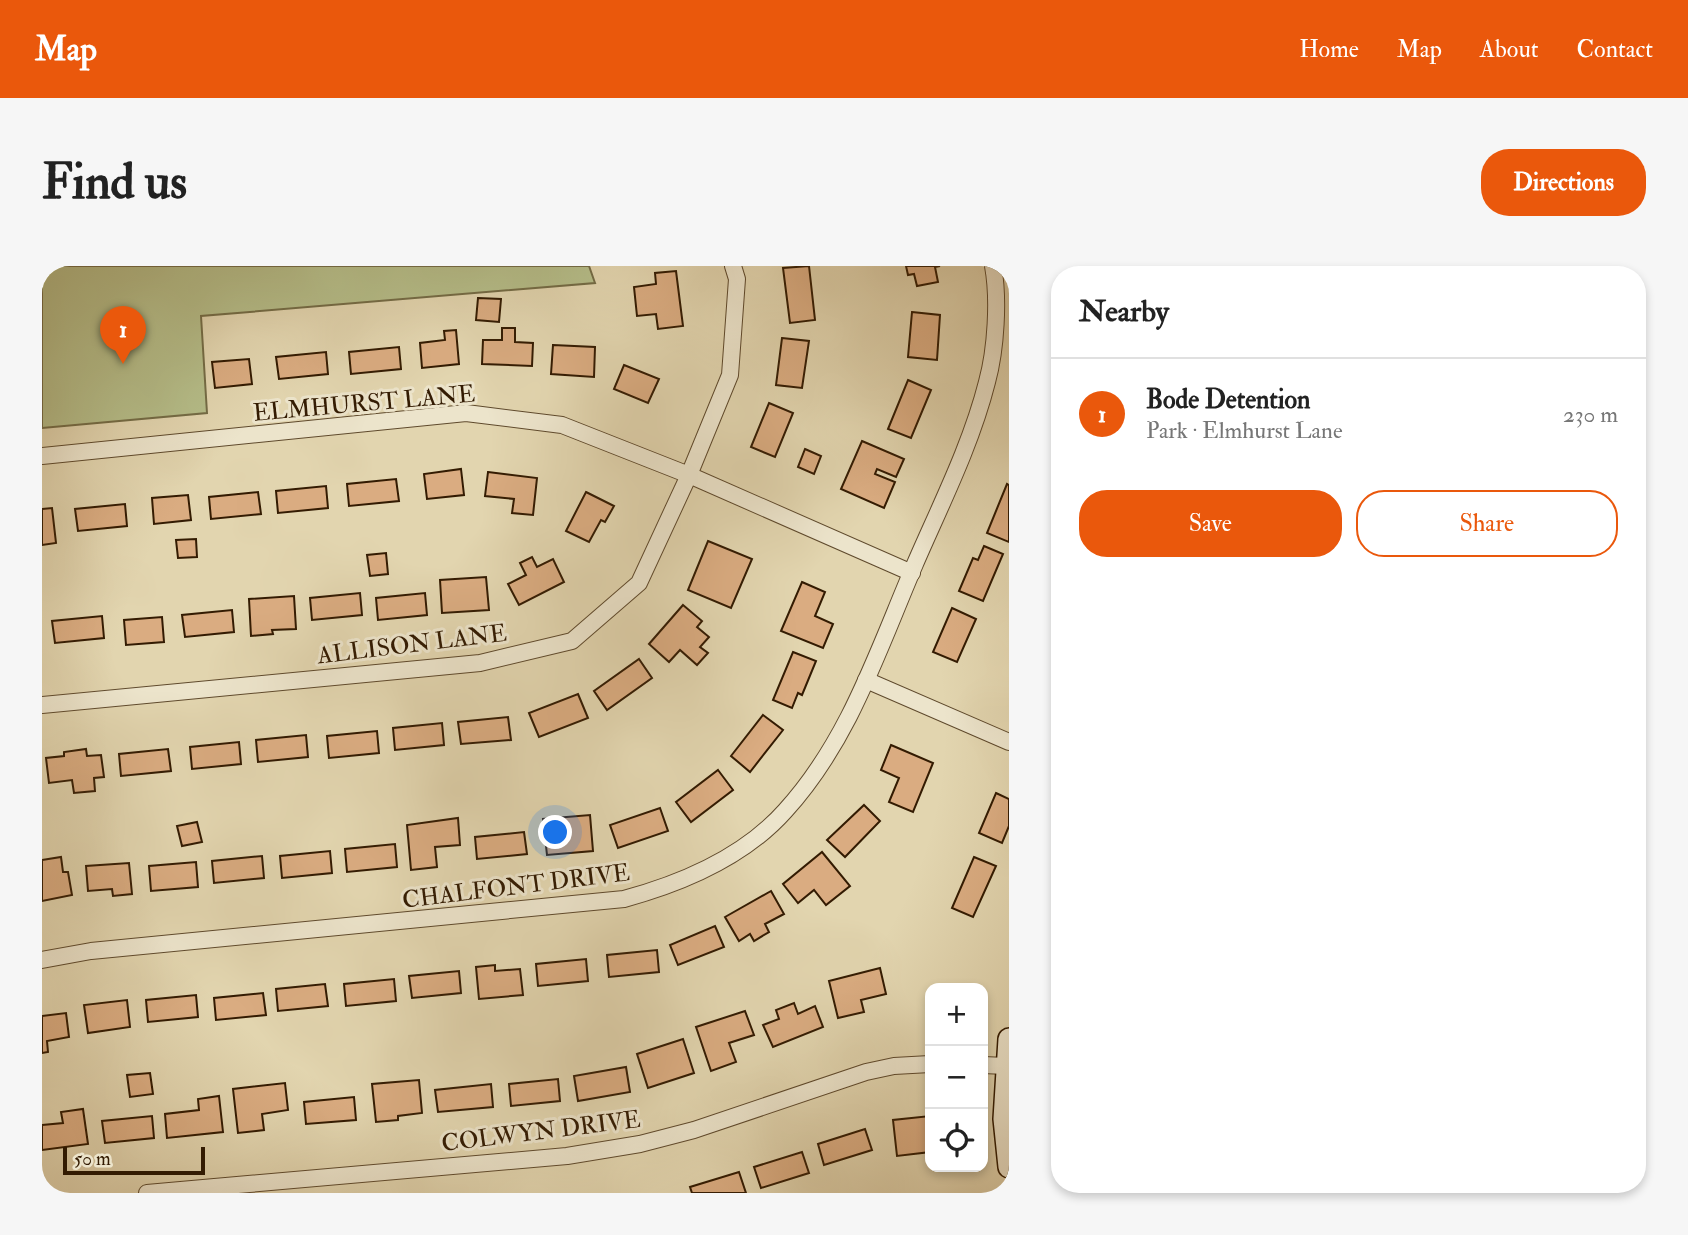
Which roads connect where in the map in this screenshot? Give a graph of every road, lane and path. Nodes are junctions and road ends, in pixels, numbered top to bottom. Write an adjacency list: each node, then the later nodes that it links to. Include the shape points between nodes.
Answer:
1 (733, 266): 4 (street, ALLISON LANE, via 737,279 730,375)
2 (993, 266): 5 (street, CHALFONT DRIVE, via 995,326 988,379 973,429)
3 (42, 456): 4 (street, ELMHURST LANE, via 466,413 562,425)
4 (689, 475): 5 (street, ELMHURST LANE); 7 (street, ALLISON LANE, via 639,583 572,641 480,663)
5 (912, 573): 6 (street, CHALFONT DRIVE)
6 (866, 680): 8 (street); 9 (street, CHALFONT DRIVE, via 837,742 783,814 720,861 656,891 594,904 104,950)
7 (42, 705)
8 (1009, 741)
9 (42, 960)
10 (1009, 1039): 13 (street)
11 (925, 1064): 15 (street, COLWYN DRIVE, via 866,1073 640,1144 567,1156)
12 (988, 1065): 13 (street)
13 (1006, 1066): 14 (street, via 1004,1119)
14 (1009, 1167)
15 (146, 1193)

